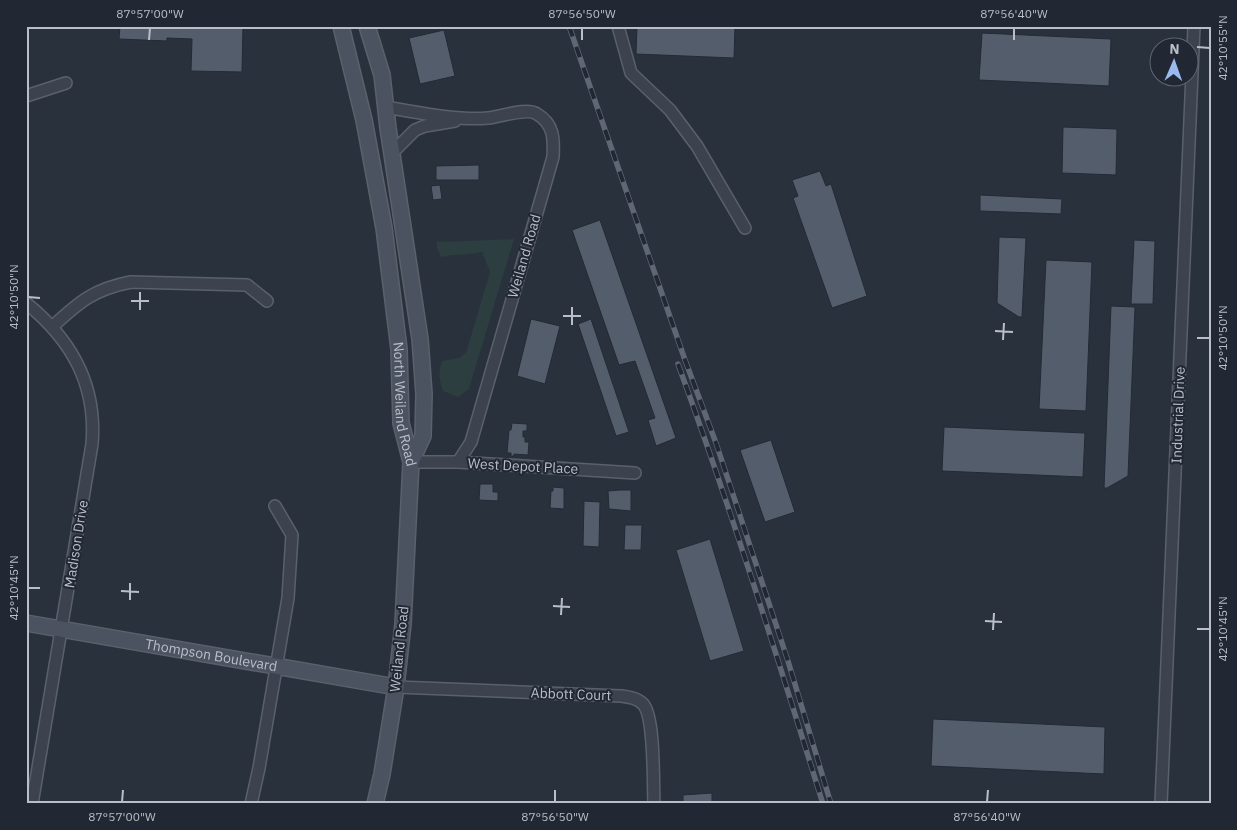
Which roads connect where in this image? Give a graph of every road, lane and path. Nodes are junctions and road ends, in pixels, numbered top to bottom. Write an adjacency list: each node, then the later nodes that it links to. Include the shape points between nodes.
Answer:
1 (341, 26): 15 (main road, North Weiland Road, via 364,120 384,228 399,348 401,423)
2 (367, 26): 8 (main road, North Weiland Road, via 382,75)
3 (378, 26): 8 (main road, via 390,80)
4 (618, 26): 11 (street, via 631,73 670,110 692,139)
5 (1194, 26): 27 (street, Industrial Drive)
6 (66, 83): 7 (street)
7 (26, 96)
8 (385, 107): 9 (street, Weiland Road); 10 (main road, North Weiland Road)
9 (472, 118): 10 (street, Weiland Road, via 415,130); 16 (street, Weiland Road, via 535,112 551,127 554,140 553,157 472,442)
10 (392, 153): 15 (main road, North Weiland Road, via 420,339 424,394 423,436)
11 (745, 228)
12 (268, 302): 14 (street, via 246,285 131,282 97,292)
13 (26, 303): 14 (street, Madison Drive)
14 (52, 327): 20 (street, Madison Drive, via 76,358 90,398 94,425)
15 (412, 462): 16 (street, West Depot Place); 22 (main road, Weiland Road, via 404,615)
16 (458, 462): 17 (street, West Depot Place)
17 (635, 473)
18 (275, 506): 21 (street, via 292,536 288,598)
19 (26, 623): 20 (main road, Thompson Boulevard)
20 (62, 629): 21 (main road, Thompson Boulevard); 23 (street, Madison Drive)
21 (276, 666): 22 (main road, Thompson Boulevard); 24 (street)
22 (396, 687): 25 (main road, Weiland Road); 26 (street, Abbott Court, via 634,698 644,705 651,721)
23 (32, 804)
24 (250, 804)
25 (375, 804)
26 (654, 804)
27 (1161, 804)

